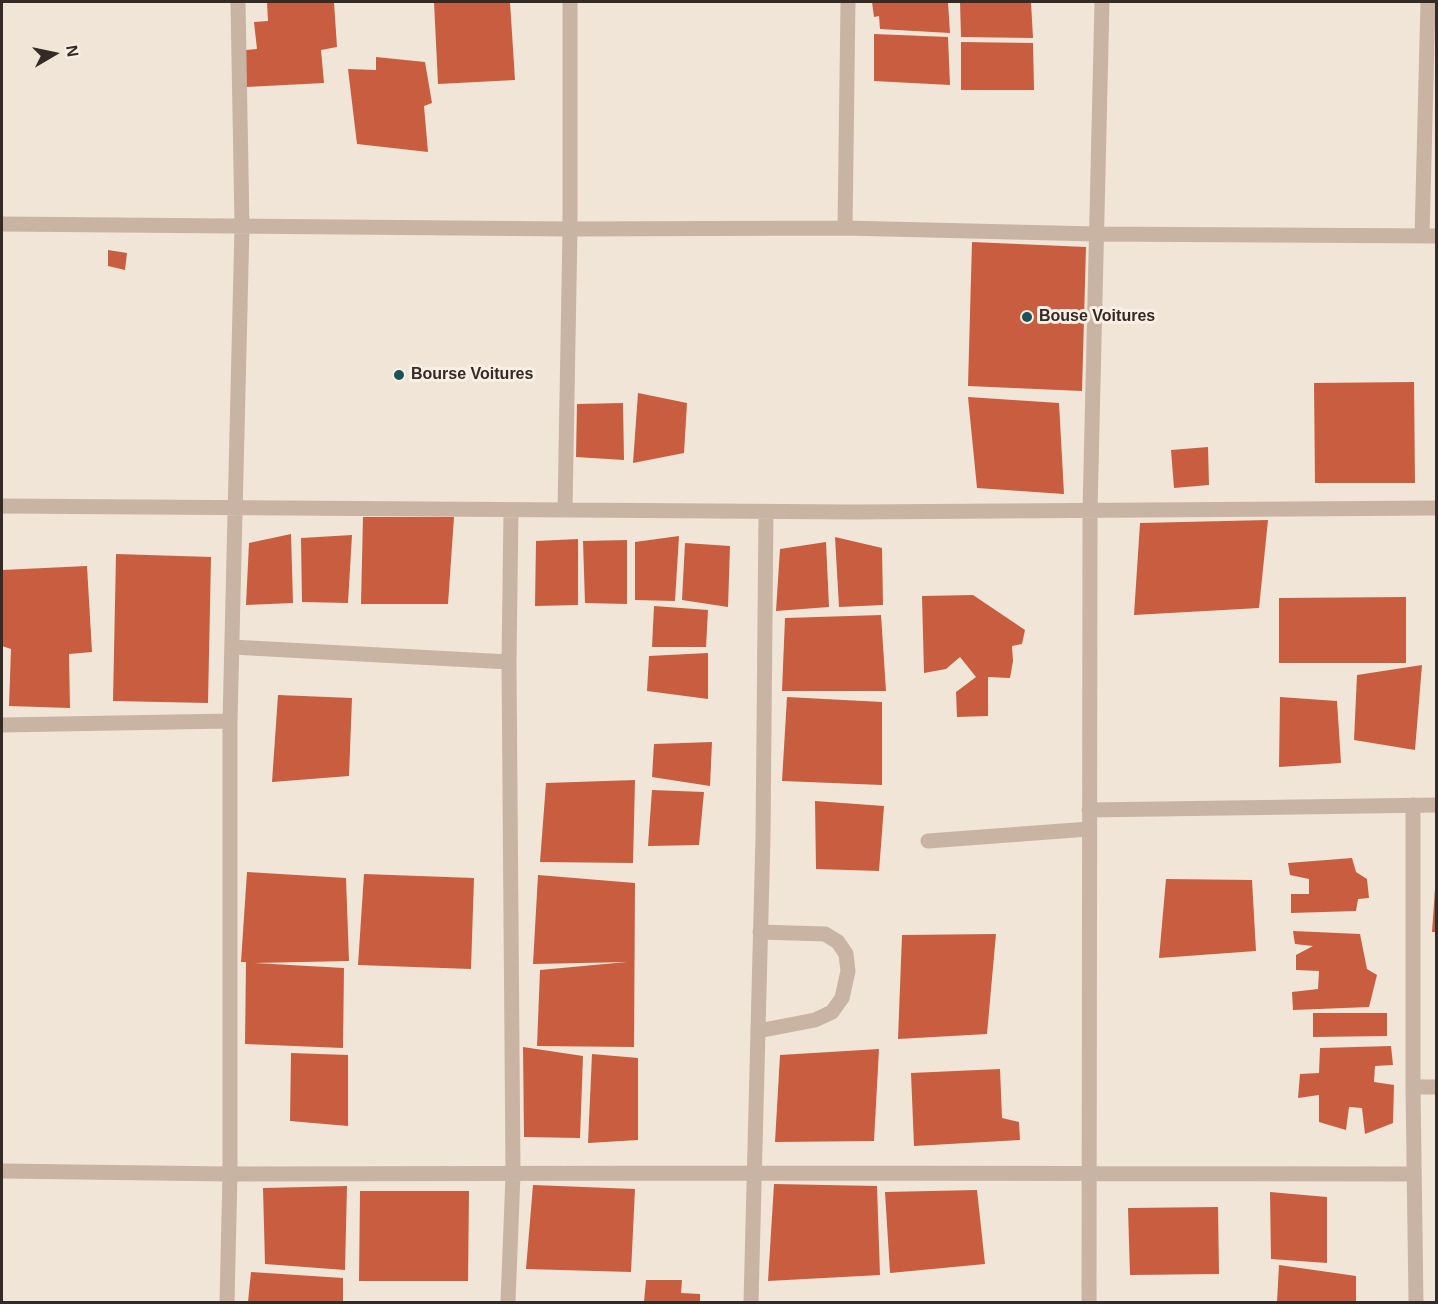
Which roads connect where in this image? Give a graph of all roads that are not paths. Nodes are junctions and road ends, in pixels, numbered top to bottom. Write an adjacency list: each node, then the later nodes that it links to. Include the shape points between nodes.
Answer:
1 (238, 2): 7 (street)
2 (570, 2): 9 (street)
3 (848, 2): 8 (street)
4 (1102, 2): 10 (street)
5 (1428, 2): 11 (street)
6 (2, 224): 7 (street)
7 (242, 226): 9 (street); 14 (street)
8 (845, 228): 9 (street); 10 (street)
9 (570, 229): 16 (street)
10 (1096, 234): 11 (street); 17 (street)
11 (1430, 236)
12 (2, 506): 14 (street)
13 (1437, 508): 17 (street)
14 (236, 509): 15 (street); 19 (street)
15 (511, 510): 16 (street); 20 (street)
16 (565, 510): 18 (street)
17 (1090, 511): 18 (street); 25 (street)
18 (766, 512): 28 (street)
19 (232, 646): 20 (street); 21 (street)
20 (509, 662): 37 (street)
21 (230, 721): 22 (street); 34 (street)
22 (2, 725)
23 (1437, 804): 24 (street)
24 (1413, 805): 25 (street); 30 (street)
25 (1089, 810): 26 (street)
26 (1089, 829): 27 (street); 35 (street)
27 (928, 841)
28 (760, 932): 29 (street); 29 (street, via 825,934 838,942 846,954 848,971 842,998 832,1012 815,1020)
29 (758, 1031): 33 (street)
30 (1413, 1087): 31 (street); 36 (street)
31 (1437, 1087)
32 (2, 1171): 34 (street)
33 (754, 1173): 35 (street); 37 (street); 40 (street)
34 (230, 1174): 37 (street); 38 (street)
35 (1089, 1174): 36 (street); 41 (street)
36 (1414, 1174): 42 (street)
37 (513, 1175): 39 (street)
38 (227, 1302)
39 (508, 1302)
40 (752, 1302)
41 (1089, 1302)
42 (1416, 1302)

